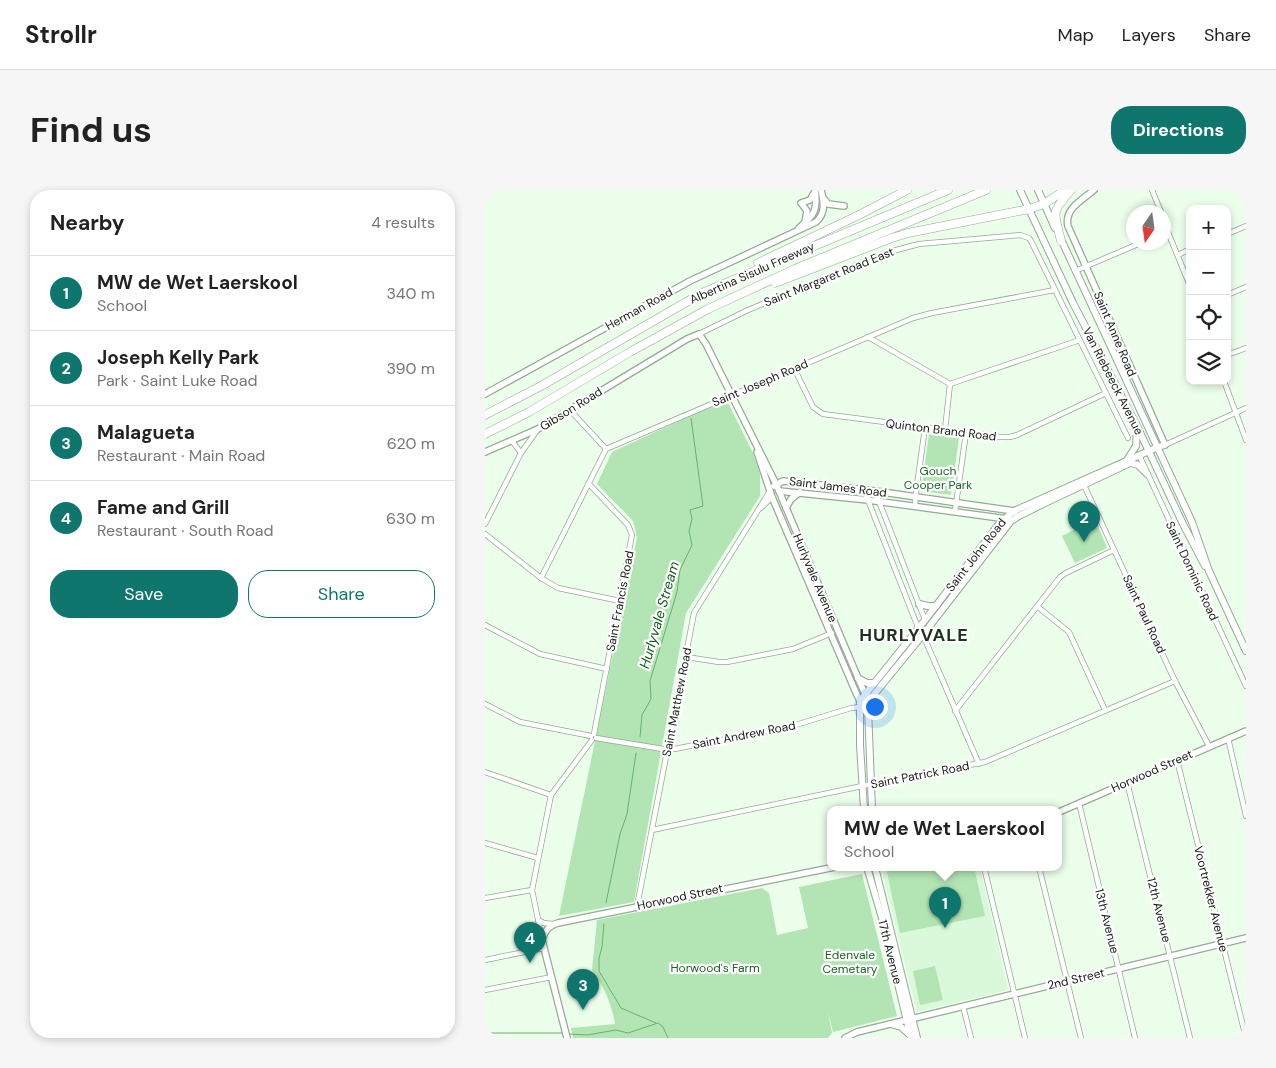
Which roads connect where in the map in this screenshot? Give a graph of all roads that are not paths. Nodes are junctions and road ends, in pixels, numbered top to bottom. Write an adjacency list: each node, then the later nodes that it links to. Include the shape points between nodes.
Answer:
1 (907, 190): 29 (highway)
2 (948, 190): 29 (highway, Albertina Sisulu Freeway)
3 (986, 190): 31 (highway, via 795,269)
4 (1038, 190): 11 (main road, Van Riebeeck Avenue)
5 (1065, 190): 11 (highway)
6 (1071, 190): 19 (highway, via 1055,210)
7 (1094, 190): 24 (street, Saint Anne Road, via 1071,209 1067,217)
8 (1153, 190): 12 (street)
9 (818, 191): 13 (street, via 828,204); 15 (street, Herman Road, via 815,210); 15 (street, via 811,200 801,204 807,210); 17 (street, Herman Road, via 824,208 820,218)
10 (1020, 191): 14 (main road, Van Riebeeck Avenue)
11 (1044, 204): 14 (highway); 19 (main road, Van Riebeeck Avenue)
12 (1158, 205)
13 (844, 206)
14 (1029, 209): 31 (highway, via 908,233); 49 (main road, Van Riebeeck Avenue)
15 (805, 223): 17 (street, Herman Road)
16 (1246, 226): 18 (street)
17 (797, 230): 43 (street, Herman Road, via 690,281)
18 (1231, 232)
19 (1061, 241): 25 (main road, Van Riebeeck Avenue)
20 (1171, 242): 23 (street)
21 (1126, 249): 24 (street)
22 (1186, 252): 23 (street)
23 (1178, 255): 26 (street)
24 (1086, 266): 25 (street); 37 (street, Saint Anne Road)
25 (1075, 272): 38 (main road, Van Riebeeck Avenue)
26 (1186, 276)
27 (1246, 287): 30 (street)
28 (1055, 290): 32 (street, Saint Margaret Road East, via 1031,241 1024,236 903,247 748,310); 33 (street, Saint Joseph Road, via 923,315); 34 (street)
29 (702, 293): 48 (highway, Albertina Sisulu Freeway)
30 (1231, 293)
31 (708, 309): 54 (highway, Albertina Sisulu Freeway)
32 (699, 334): 44 (street, Hurlyvale Avenue); 46 (street, Gibson Road)
33 (868, 336): 39 (street, Saint Joseph Road); 40 (street)
34 (1080, 340): 40 (street); 42 (street)
35 (1246, 348): 36 (street)
36 (1231, 354)
37 (1125, 358): 38 (street); 59 (street, Saint Anne Road)
38 (1116, 362): 59 (main road, Van Riebeeck Avenue)
39 (794, 368): 44 (street, Saint Joseph Road); 50 (street, Quinton Brand Road, via 813,407 823,414)
40 (950, 384): 52 (street)
41 (1226, 385): 47 (street)
42 (1105, 392): 53 (street, Quinton Brand Road, via 1017,436); 55 (street)
43 (485, 394)
44 (731, 395): 58 (street, Hurlyvale Avenue); 60 (street, Saint Joseph Road)
45 (1246, 408): 47 (street)
46 (569, 410): 51 (street, Gibson Road); 60 (street)
47 (1236, 413): 56 (street); 59 (street)
48 (485, 416)
49 (1137, 426): 63 (main road, Van Riebeeck Avenue); 65 (main road, via 1135,448)
50 (925, 428): 52 (street, Quinton Brand Road); 77 (street)
51 (538, 429): 57 (street); 62 (street, Gibson Road)
52 (945, 430): 53 (street, Quinton Brand Road)
53 (966, 433): 80 (street)
54 (485, 434)
55 (1128, 438)
56 (1246, 440)
57 (512, 441): 61 (street); 62 (street)
58 (757, 447): 67 (street, Hurlyvale Avenue); 76 (street, Hurlyvale Avenue)
59 (1161, 447): 63 (main road, Saint John Road); 91 (main road, Van Riebeeck Avenue)
60 (606, 449): 70 (street)
61 (485, 452)
62 (521, 453): 86 (street, Gibson Road)
63 (1149, 453): 64 (main road, Saint John Road); 91 (main road, Van Riebeeck Avenue)
64 (1139, 457): 65 (main road, Saint John Road); 66 (street, Saint Dominic Road)
65 (1129, 462): 66 (main road, via 1141,466); 69 (main road, Saint John Road)
66 (1147, 474): 109 (street, Saint Dominic Road)
67 (772, 476): 68 (street); 71 (street, Hurlyvale Avenue)
68 (783, 481): 71 (street, Saint James Road); 72 (street, Saint James Road)
69 (1083, 483): 84 (main road, Saint John Road); 88 (street, Saint Paul Road)
70 (589, 484): 92 (street); 93 (street, Saint Francis Road, via 632,532)
71 (776, 484): 73 (street, Hurlyvale Avenue); 76 (street, Saint Matthew Road)
72 (864, 490): 74 (street, Saint James Road); 78 (street)
73 (779, 491): 75 (street, Saint James Road); 76 (street, Saint Matthew Road); 82 (street, Hurlyvale Avenue)
74 (875, 491): 77 (street, Saint James Road); 79 (street)
75 (800, 492): 78 (street, Saint James Road); 82 (street, via 791,498)
76 (771, 494): 101 (street, Hurlyvale Avenue); 104 (street, Saint Matthew Road, via 697,608)
77 (916, 496): 80 (street, Saint James Road); 81 (street)
78 (868, 500): 79 (street, Saint James Road); 90 (street)
79 (879, 502): 81 (street, Saint James Road); 89 (street)
80 (956, 502): 83 (street); 84 (street, Saint James Road)
81 (915, 506): 83 (street, Saint James Road)
82 (786, 508): 100 (street, Hurlyvale Avenue)
83 (955, 511): 85 (street, Saint James Road)
84 (1016, 513): 85 (main road, Saint John Road)
85 (1008, 520): 95 (main road, Saint John Road); 102 (main road, Saint John Road)
86 (485, 524)
87 (485, 534): 92 (street)
88 (1114, 550): 96 (street, via 1062,576); 107 (street, Saint Paul Road)
89 (905, 566): 90 (street); 94 (street)
90 (895, 570): 99 (street)
91 (1209, 571): 103 (main road, Van Riebeeck Avenue)
92 (541, 578): 93 (street, via 565,590)
93 (620, 601): 105 (street, Saint Francis Road)
94 (919, 604): 95 (main road); 97 (street)
95 (936, 606): 97 (main road, Saint John Road)
96 (1038, 607): 114 (street, via 1069,632); 115 (street)
97 (925, 620): 99 (main road, Saint John Road); 102 (street)
98 (485, 625): 105 (street, via 540,654)
99 (919, 629): 102 (street); 108 (main road, Saint John Road)
100 (837, 631): 101 (street); 106 (street, Hurlyvale Avenue)
101 (831, 633): 104 (street, via 793,649 727,662); 112 (street, Hurlyvale Avenue)
102 (923, 635): 108 (main road, Saint John Road); 115 (street)
103 (1246, 650)
104 (686, 657): 121 (street, Saint Matthew Road)
105 (607, 669): 118 (street, Saint Francis Road)
106 (858, 678): 108 (main road); 110 (street, Hurlyvale Avenue)
107 (1175, 681): 114 (street, Saint Patrick Road); 120 (street, Saint Paul Road)
108 (877, 686): 110 (main road, Saint John Road); 116 (main road)
109 (1246, 686)
110 (869, 695): 112 (main road, Saint John Road); 113 (main road)
111 (485, 704): 118 (street, Saint Andrew Road, via 520,722)
112 (860, 704): 113 (street); 121 (street, Saint Andrew Road, via 789,727); 127 (main road, Hurlyvale Avenue)
113 (868, 706): 116 (main road)
114 (1105, 710): 123 (street, Saint Patrick Road)
115 (955, 711): 123 (street)
116 (869, 722): 126 (main road)
117 (1246, 731): 119 (street, Horwood Street)
118 (593, 737): 121 (street, Saint Andrew Road); 128 (street)
119 (1228, 738): 120 (street, Horwood Street); 133 (street)
120 (1209, 746): 122 (street, Horwood Street)
121 (669, 750): 134 (street, Saint Matthew Road)
122 (1177, 760): 125 (street, Horwood Street); 149 (street, Voortrekker Avenue)
123 (979, 764): 126 (street, Saint Patrick Road)
124 (485, 772): 128 (street)
125 (1127, 782): 129 (street, Horwood Street); 151 (street, 12th Avenue)
126 (871, 785): 127 (street, Saint Patrick Road); 131 (main road)
127 (863, 786): 130 (main road, Hurlyvale Avenue); 134 (street, Saint Patrick Road)
128 (551, 795): 136 (street)
129 (1079, 803): 132 (street, Horwood Street); 153 (street, 13th Avenue)
130 (863, 806)
131 (871, 806)
132 (1062, 811)
133 (1246, 816)
134 (652, 830): 144 (street, Saint Matthew Road)
135 (485, 843): 136 (street)
136 (538, 858): 142 (street)
137 (827, 869): 144 (street, Horwood Street)
138 (868, 871): 159 (main road, 17th Avenue)
139 (876, 871): 159 (main road, 17th Avenue)
140 (986, 871): 157 (street)
141 (1040, 871): 155 (street)
142 (532, 890): 143 (street); 145 (street)
143 (485, 898)
144 (637, 906): 146 (street, Horwood Street)
145 (538, 920): 146 (street); 148 (street)
146 (553, 924): 148 (street)
147 (1246, 938): 149 (street, 2nd Street)
148 (542, 940): 150 (street)
149 (1222, 944): 151 (street, 2nd Street); 170 (street, Voortrekker Avenue)
150 (544, 948): 152 (street); 154 (street)
151 (1170, 956): 153 (street, 2nd Street); 169 (street, 12th Avenue)
152 (485, 960)
153 (1119, 969): 155 (street, 2nd Street); 168 (street, 13th Avenue)
154 (552, 977): 156 (street); 162 (street)
155 (1067, 982): 157 (street, 2nd Street); 167 (street)
156 (485, 990)
157 (1015, 994): 158 (street, 2nd Street); 166 (street)
158 (963, 1006): 159 (street, 2nd Street); 165 (street)
159 (909, 1019): 160 (street, 2nd Street); 161 (main road, 17th Avenue); 164 (main road, 17th Avenue)
160 (891, 1024): 161 (main road); 163 (street, 2nd Street)
161 (910, 1036)
162 (567, 1038)
163 (845, 1038)
164 (917, 1038)
165 (971, 1038)
166 (1025, 1038)
167 (1081, 1038)
168 (1135, 1038)
169 (1190, 1038)
170 (1246, 1038)

